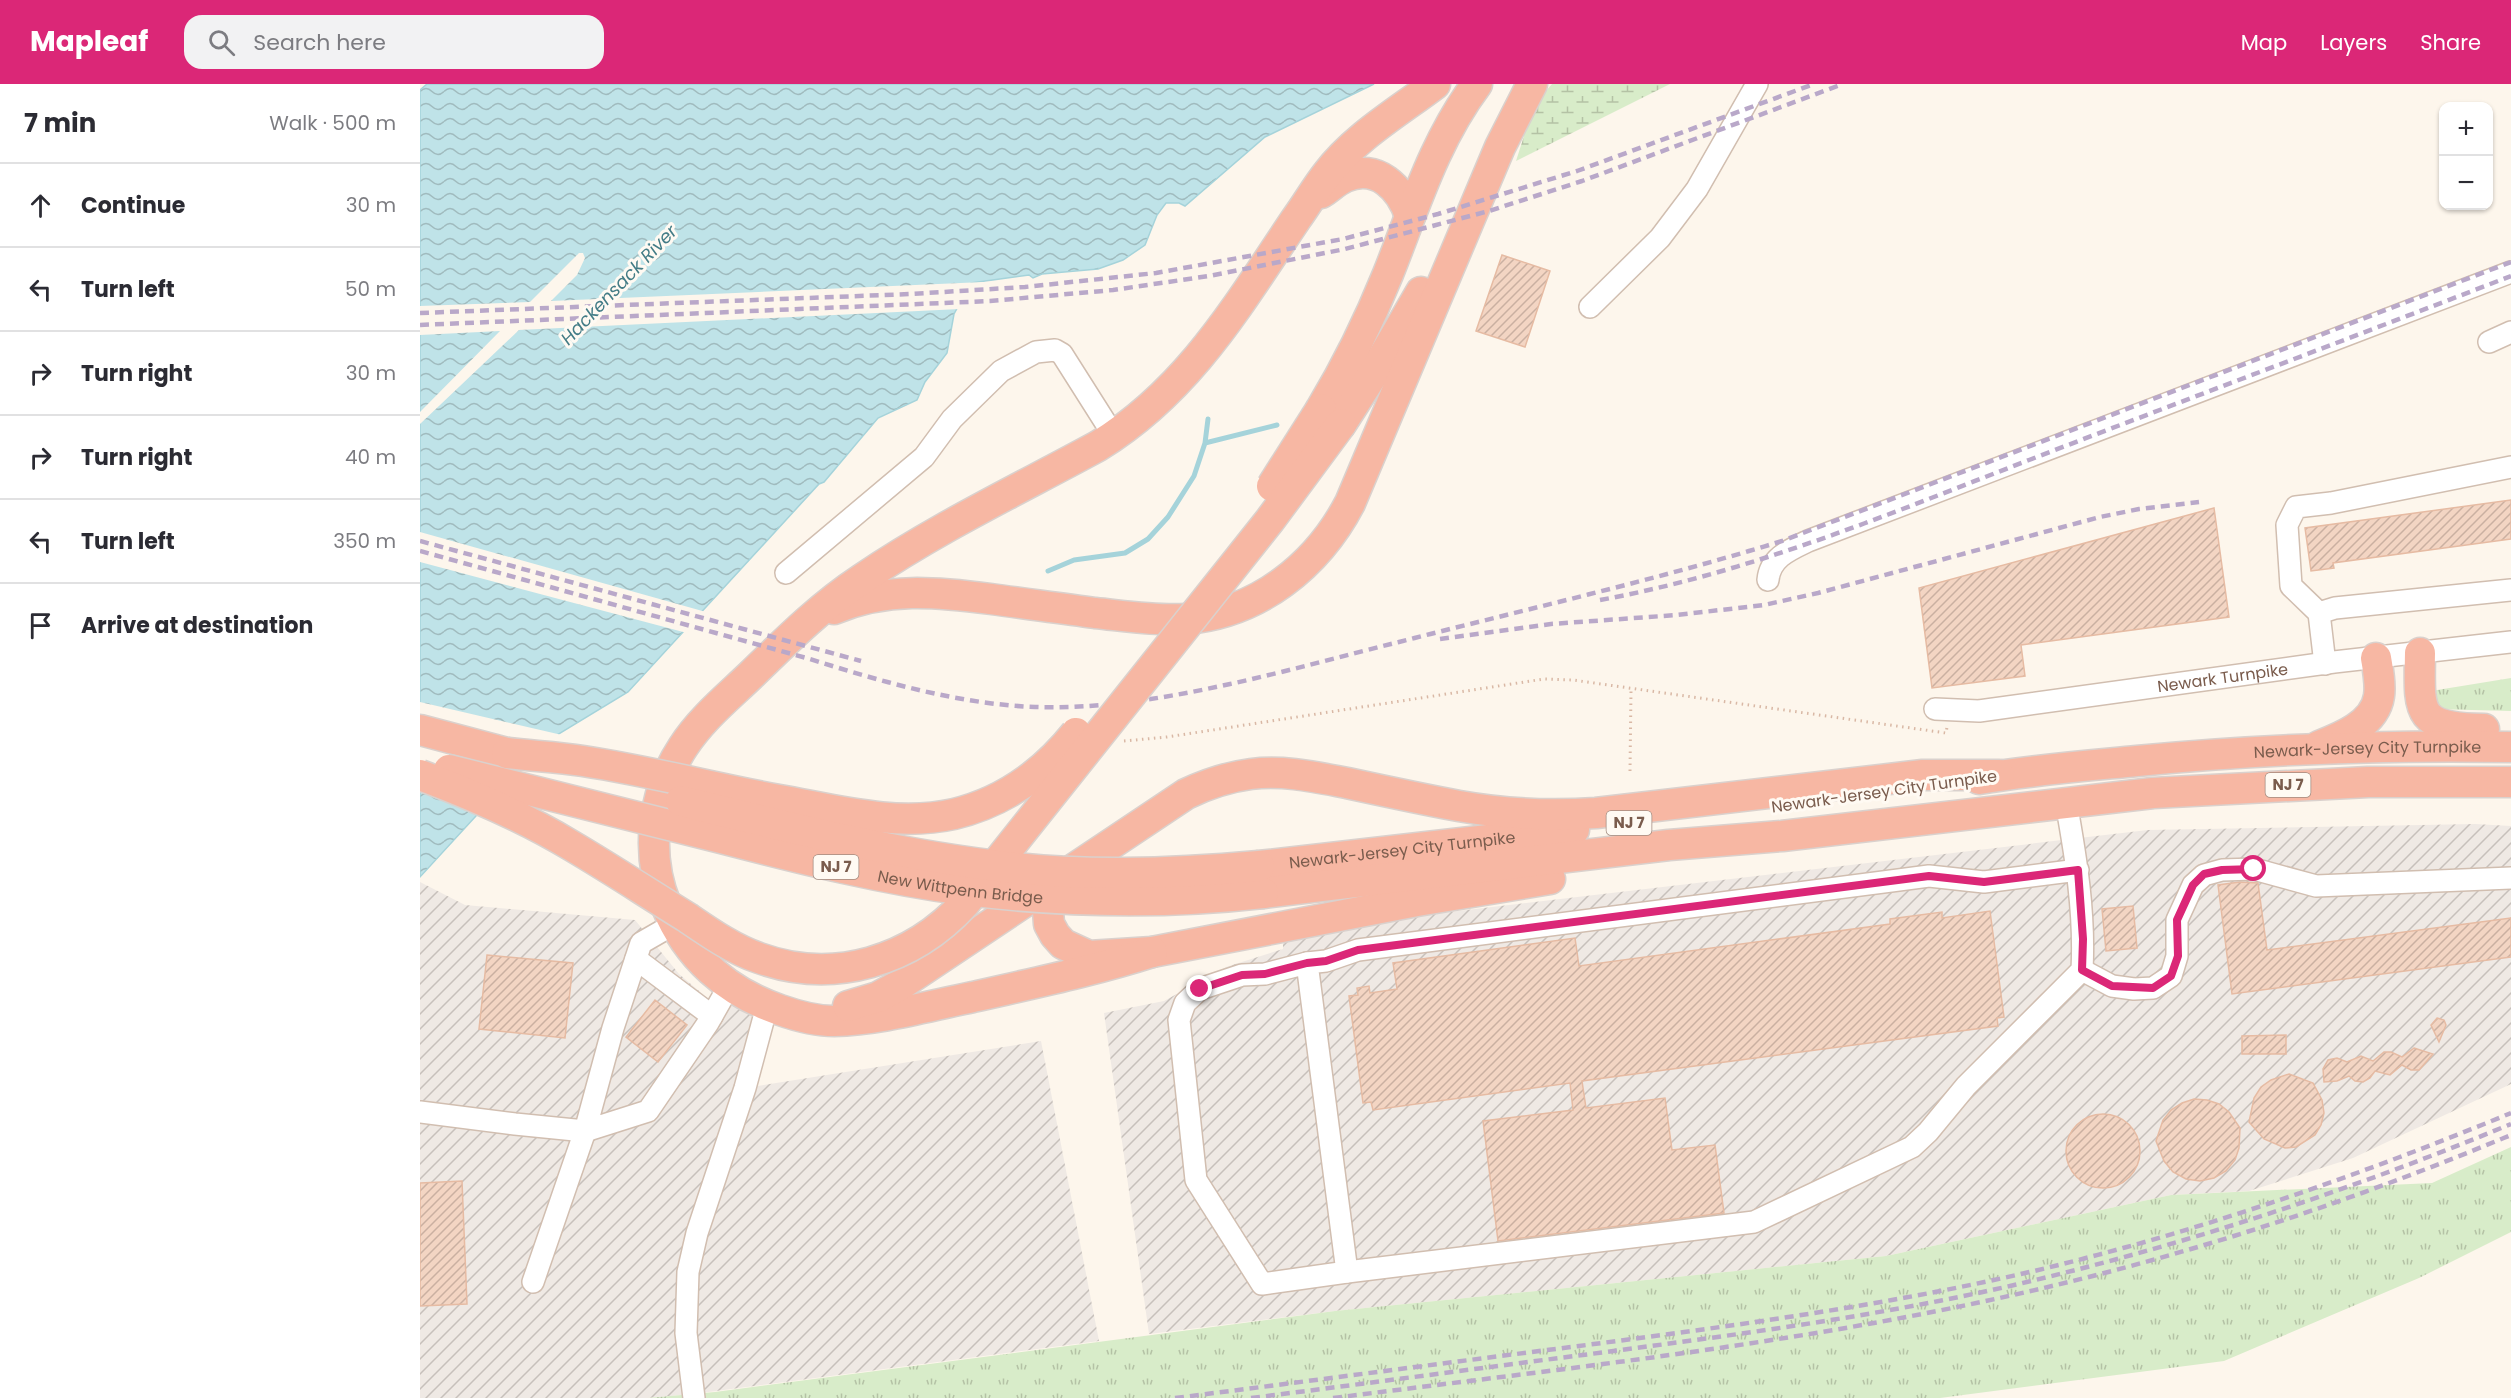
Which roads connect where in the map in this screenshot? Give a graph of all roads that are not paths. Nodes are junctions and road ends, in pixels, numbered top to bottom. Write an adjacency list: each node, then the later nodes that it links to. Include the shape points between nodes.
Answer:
1 (1435, 84): 5 (highway, via 1342,157)
2 (1476, 84): 6 (highway, via 1438,147)
3 (1756, 84): 8 (street, via 1697,189 1660,238)
4 (1525, 95): 11 (highway, via 1492,143 1404,324); 18 (highway, via 1350,503 1321,548 1290,578 1239,607 1185,619 1136,618 921,592 867,598)
5 (1307, 204): 6 (highway, via 1346,177 1371,174 1397,189); 12 (highway, via 1223,327 1183,377 1154,406)
6 (1410, 216): 11 (highway)
7 (2511, 272): 15 (street, via 1808,541 1774,562)
8 (1590, 307)
9 (2511, 332): 10 (street)
10 (2489, 342)
11 (1331, 416): 28 (highway, bridge, via 1296,450 1264,496 1062,750 1028,781 985,804 936,817 891,818 583,761); 30 (highway, bridge, via 1270,520 965,903 928,936 889,957 831,969 794,967 758,958 573,846)
12 (1114, 436): 14 (street, via 1062,354 1055,350 1036,352 1001,371 952,419 924,458); 18 (highway, via 920,543 861,579)
13 (2511, 467): 17 (street, via 2296,507 2287,525 2291,586)
14 (786, 573)
15 (1768, 580)
16 (2511, 590): 17 (street, via 2336,608)
17 (2319, 614): 22 (street)
18 (809, 620): 39 (highway, via 701,724 669,773 655,818 654,852 663,898)
19 (2511, 642): 20 (street, Newark Turnpike)
20 (2420, 653): 21 (street, Newark Turnpike); 24 (highway, via 2421,703 2430,720 2455,728)
21 (2376, 658): 22 (street, Newark Turnpike); 27 (highway, via 2379,698 2369,717 2342,736)
22 (2325, 664): 23 (street, Newark Turnpike, via 1979,711)
23 (1943, 710)
24 (2511, 729)
25 (420, 730): 28 (highway, New Wittpenn Bridge / NJ 7)
26 (2511, 747): 27 (highway, Newark-Jersey City Turnpike / NJ 7)
27 (2307, 750): 31 (highway, Newark-Jersey City Turnpike / NJ 7, via 2173,758)
28 (507, 753): 38 (highway, New Wittpenn Bridge / NJ 7, bridge, via 607,783 795,828 964,862 1059,872 1188,872)
29 (420, 763): 38 (highway, New Wittpenn Bridge / NJ 7, bridge, via 808,860 932,885 1023,896 1180,899)
30 (420, 775)
31 (1999, 776): 35 (highway, via 1923,775 1560,814 1477,808 1305,775 1259,773 1225,779 1186,794); 38 (highway, Newark-Jersey City Turnpike / NJ 7)
32 (2511, 782): 33 (highway, Newark-Jersey City Turnpike / NJ 7, via 2285,785)
33 (2066, 802): 34 (highway, Newark-Jersey City Turnpike / NJ 7); 36 (street)
34 (1782, 836): 38 (highway, Newark-Jersey City Turnpike / NJ 7); 40 (highway)
35 (1100, 852): 40 (highway, via 1054,893 1048,911 1052,930 1064,944 1089,956); 45 (highway, via 878,997 830,1008)
36 (2078, 870): 42 (street, via 1984,882 1929,876 1358,950); 43 (street)
37 (2511, 878): 43 (street, via 2316,886 2254,869 2222,870 2204,874 2193,885 2177,920 2178,956 2171,976 2153,988 2134,989 2112,986)
38 (1261, 879)
39 (674, 924): 41 (street, via 641,943); 44 (highway, via 698,959)
40 (1152, 952): 45 (highway, via 1091,971 875,1017 818,1020)
41 (636, 959): 46 (street); 48 (street)
42 (1317, 962): 49 (street); 49 (street, via 1242,975 1200,989 1185,1003 1179,1020 1196,1180 1262,1284)
43 (2082, 970): 49 (street, via 1966,1086 1912,1147 1754,1222)
44 (729, 986): 45 (highway); 46 (street)
45 (767, 1006): 51 (street, via 688,1272 686,1333)
46 (712, 1016): 48 (street, via 648,1111)
47 (420, 1112): 48 (street)
48 (585, 1131): 50 (street)
49 (1347, 1272)
50 (533, 1282)
51 (694, 1398)

